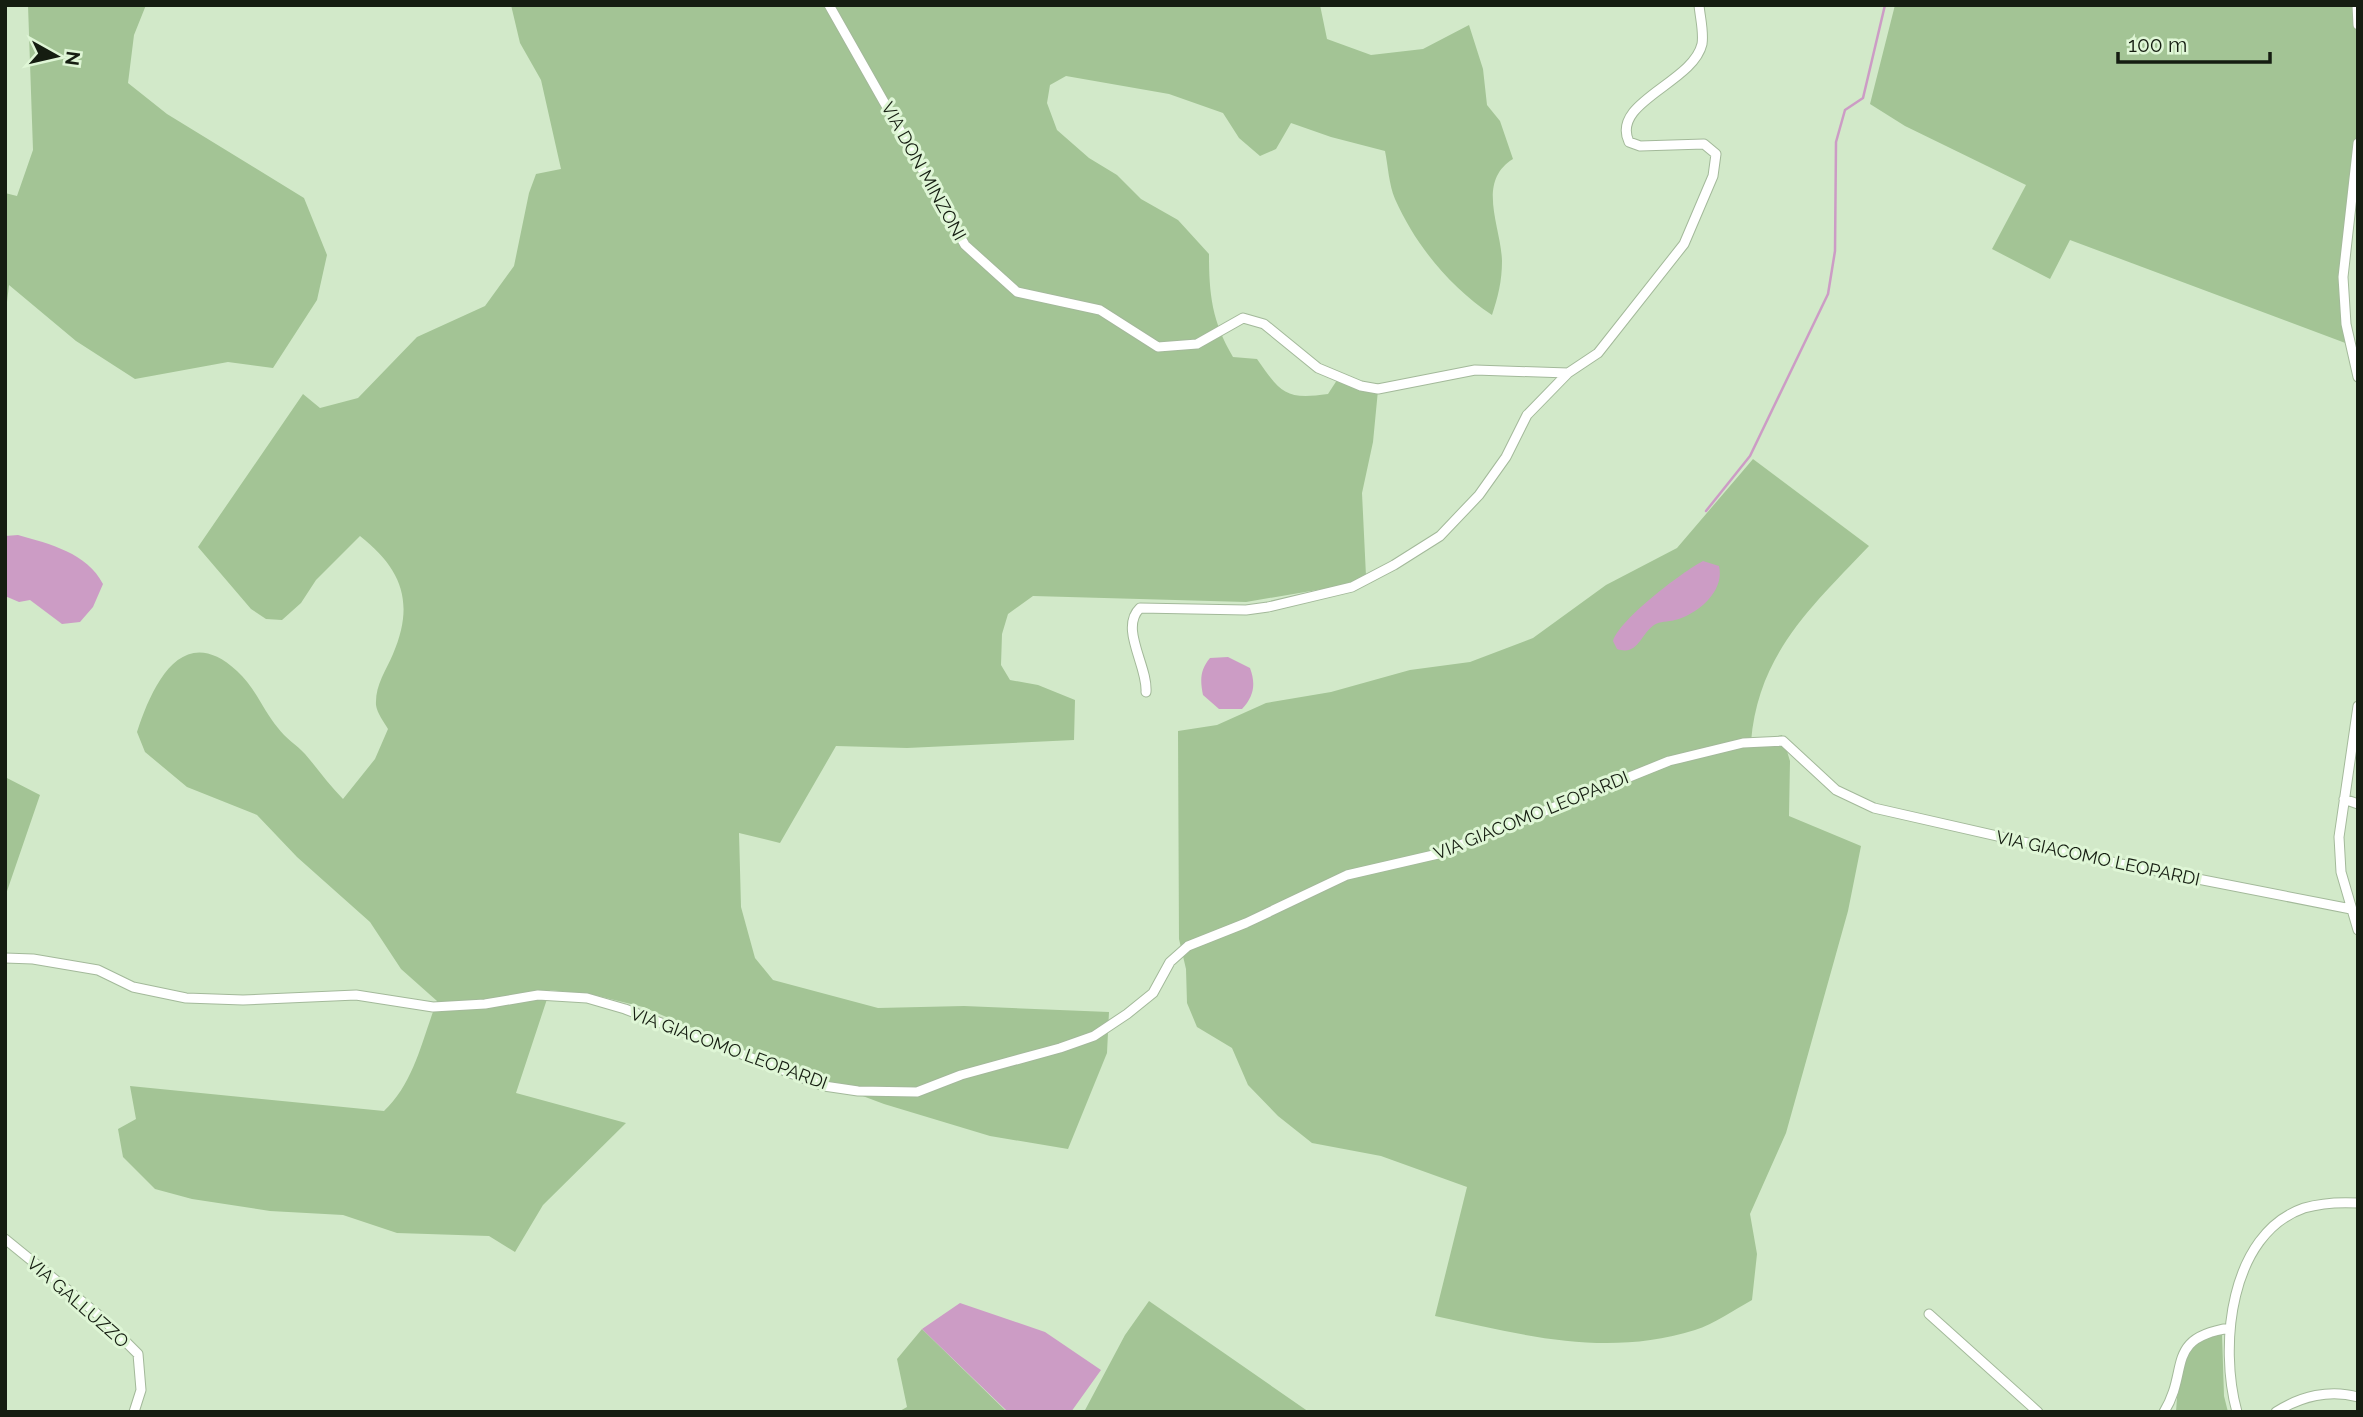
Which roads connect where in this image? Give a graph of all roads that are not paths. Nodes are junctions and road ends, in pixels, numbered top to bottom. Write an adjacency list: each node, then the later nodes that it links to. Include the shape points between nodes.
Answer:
1 (829, 5): 8 (street, VIA DON MINZONI, via 965,245 1017,292 1100,310 1157,347 1197,344 1249,318 1264,324 1318,369 1378,389 1475,370)
2 (1699, 5): 8 (street, via 1702,44 1696,57 1627,117 1624,130 1629,142 1640,146 1704,144 1716,154 1713,176 1684,244 1598,353)
3 (2357, 5): 4 (street)
4 (2358, 25)
5 (2358, 143): 7 (street, via 2343,277 2346,324)
6 (2341, 352): 7 (street)
7 (2355, 357): 9 (street)
8 (1568, 373): 10 (street, via 1527,415 1506,457 1479,495 1440,536 1370,579 1246,610 1140,607 1133,630)
9 (2358, 377)
10 (1146, 692)
11 (2358, 706): 12 (street)
12 (2344, 799): 13 (street); 14 (street, via 2339,856)
13 (2358, 804)
14 (2351, 909): 15 (street); 16 (street, VIA GIACOMO LEOPARDI, via 2141,869 1874,808 1836,790 1783,741 1743,743 1669,761 1438,854 1347,876 1188,946 1170,962 1153,993 1094,1036 917,1092 824,1086 587,998 538,995 433,1007 356,995 186,998 133,987 98,970)
15 (2358, 930)
16 (5, 958)
17 (2358, 1202): 20 (street, via 2302,1209 2269,1233 2243,1271)
18 (5, 1239): 22 (street, VIA GALLUZZO, via 101,1317 138,1354 141,1390)
19 (1929, 1314): 23 (street)
20 (2230, 1328): 24 (street, via 2198,1336 2184,1351 2173,1397); 25 (street, via 2231,1383)
21 (2358, 1397): 26 (street, via 2310,1396)
22 (134, 1412)
23 (2038, 1412)
24 (2164, 1412)
25 (2237, 1412)
26 (2276, 1412)

